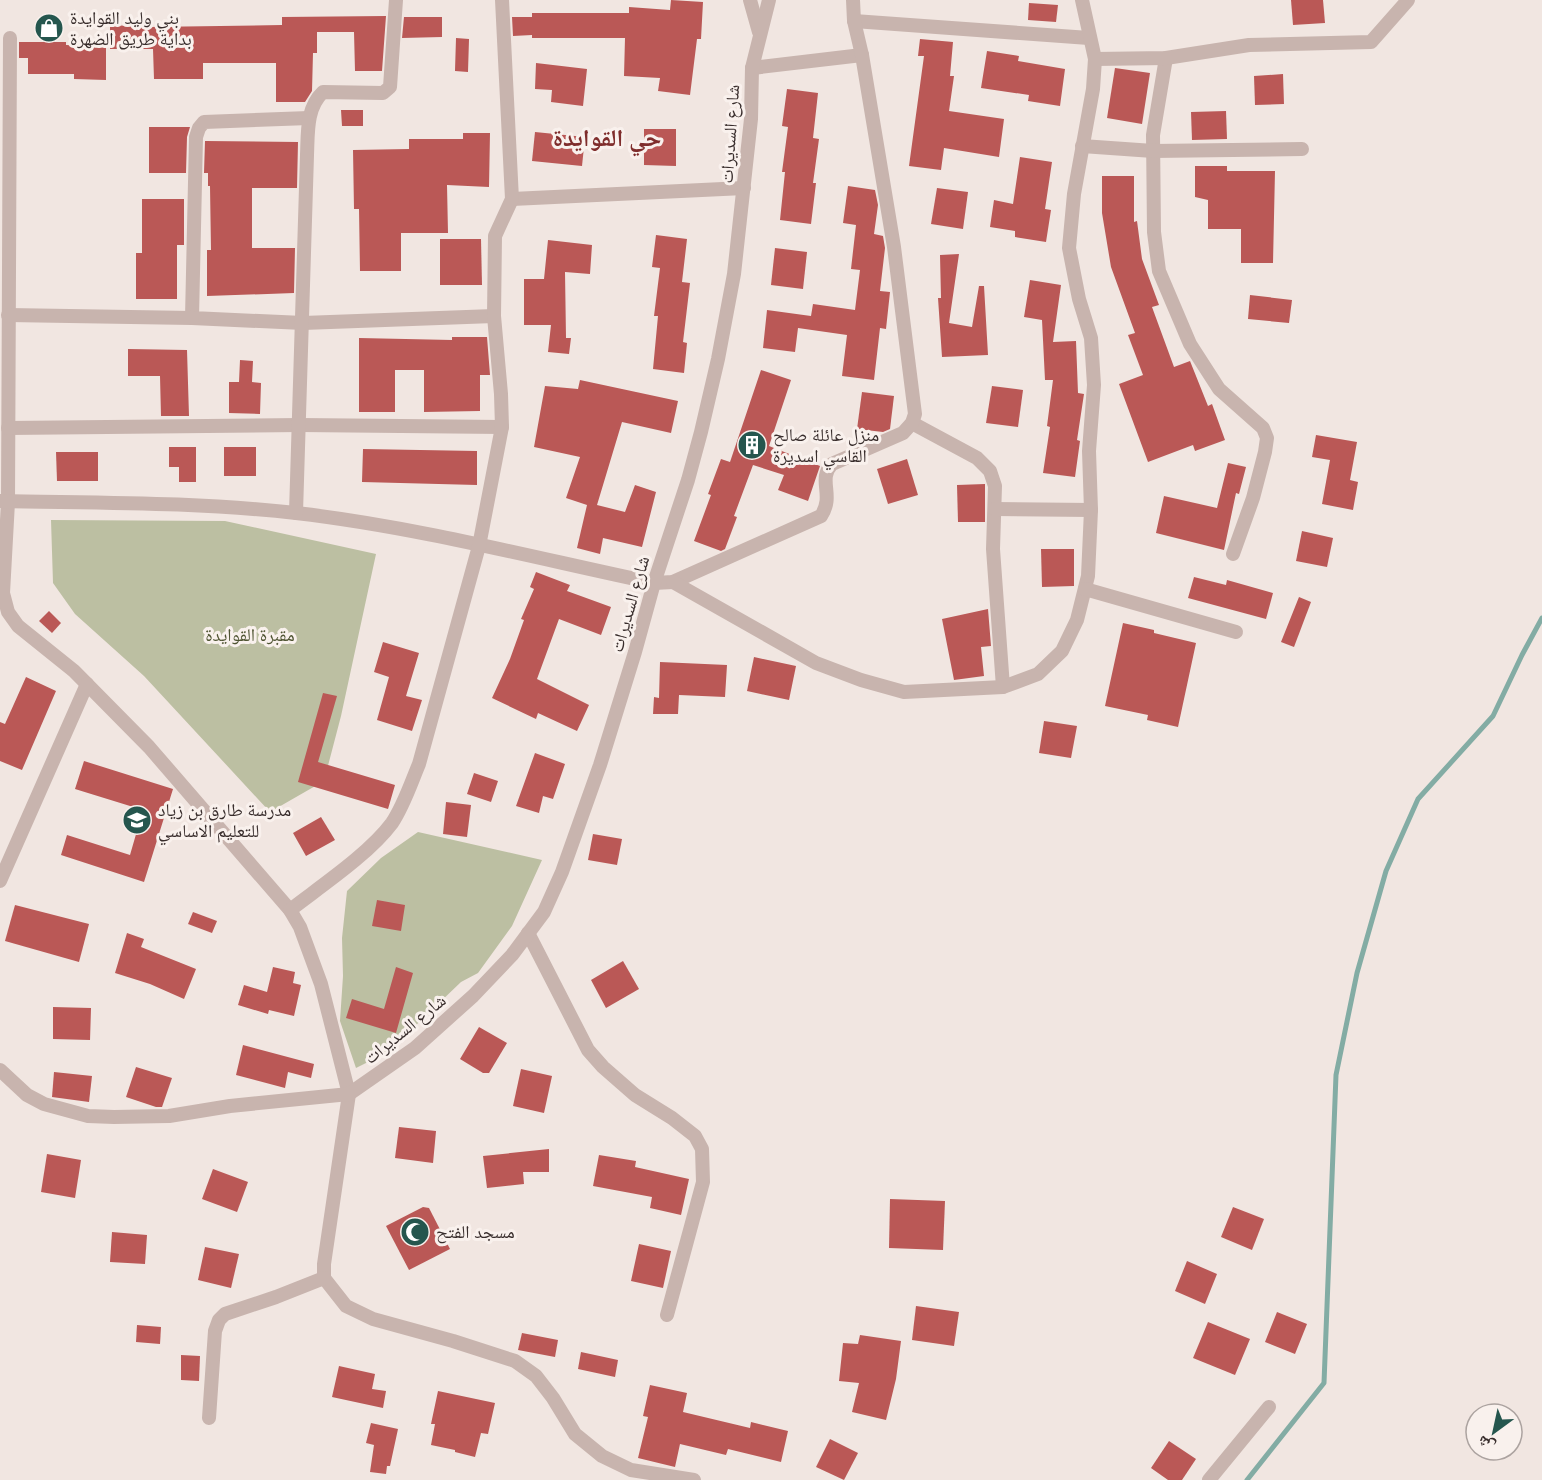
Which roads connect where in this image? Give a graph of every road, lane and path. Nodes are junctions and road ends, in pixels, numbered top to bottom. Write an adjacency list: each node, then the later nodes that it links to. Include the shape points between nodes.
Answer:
1 (396, 0): 16 (street, via 390,87 383,93 323,92 316,98)
2 (502, 0): 21 (street)
3 (750, 0): 9 (street, شارع السديرات)
4 (769, 0): 9 (street, شارع السديرات)
5 (853, 0): 8 (street)
6 (1082, 0): 10 (street)
7 (1408, 0): 13 (street, via 1371,42 1249,45)
8 (854, 21): 10 (street); 12 (street)
9 (759, 34): 15 (street, شارع السديرات)
10 (1089, 38): 14 (street)
11 (10, 39): 22 (street)
12 (862, 55): 15 (street); 27 (street, via 894,247 915,414)
13 (1166, 58): 14 (street); 19 (street)
14 (1095, 59): 17 (street)
15 (752, 68): 20 (street, شارع السديرات)
16 (309, 118): 25 (street, via 204,122 199,128); 26 (street)
17 (1082, 146): 19 (street); 33 (street, via 1068,248 1091,338 1095,385 1089,451)
18 (1302, 149): 19 (street)
19 (1153, 151): 36 (street, via 1154,232 1159,271 1190,344 1219,389 1263,428 1267,438 1254,498)
20 (744, 188): 21 (street); 38 (street, شارع السديرات, via 734,274 711,392)
21 (512, 200): 24 (street, via 495,236)
22 (4, 295): 23 (street)
23 (8, 315): 25 (street); 30 (street)
24 (494, 316): 26 (street); 29 (street)
25 (192, 318): 26 (street)
26 (303, 323): 28 (street)
27 (912, 423): 32 (street, via 977,458 990,471 995,486); 37 (street, via 903,433 826,470 828,498 820,516)
28 (300, 425): 29 (street); 30 (street); 34 (street)
29 (501, 427): 35 (street)
30 (8, 428): 31 (street)
31 (4, 502): 34 (street, via 177,504); 41 (street, via 3,593 8,612 25,633)
32 (995, 509): 33 (street); 42 (street, via 994,559)
33 (1091, 510): 39 (street)
34 (296, 513): 35 (street, via 397,528)
35 (479, 546): 38 (street); 44 (street, via 419,764 392,822 372,845)
36 (1233, 554)
37 (673, 582): 38 (street); 42 (street, via 816,663 861,680 904,692)
38 (654, 584): 45 (street, شارع السديرات, via 600,765 562,872 544,912)
39 (1085, 589): 40 (street); 42 (street, via 1077,620 1062,651 1038,674)
40 (1236, 632)
41 (87, 684): 43 (street); 44 (street, via 149,747)
42 (1003, 687)
43 (0, 881)
44 (290, 910): 47 (street, via 321,984)
45 (528, 933): 47 (street, شارع السديرات, via 473,996 415,1048); 49 (street, via 588,1050 635,1095 695,1136 702,1149 704,1182)
46 (0, 1070): 47 (street, via 27,1095 44,1104 88,1116 114,1118 169,1116)
47 (349, 1094): 48 (street)
48 (324, 1278): 51 (street, via 225,1314 219,1320); 52 (street, via 346,1306 373,1319 515,1361 536,1376 575,1434 602,1456 631,1470)
49 (667, 1315)
50 (1269, 1407): 53 (street)
51 (209, 1418)
52 (694, 1480)
53 (1209, 1480)

